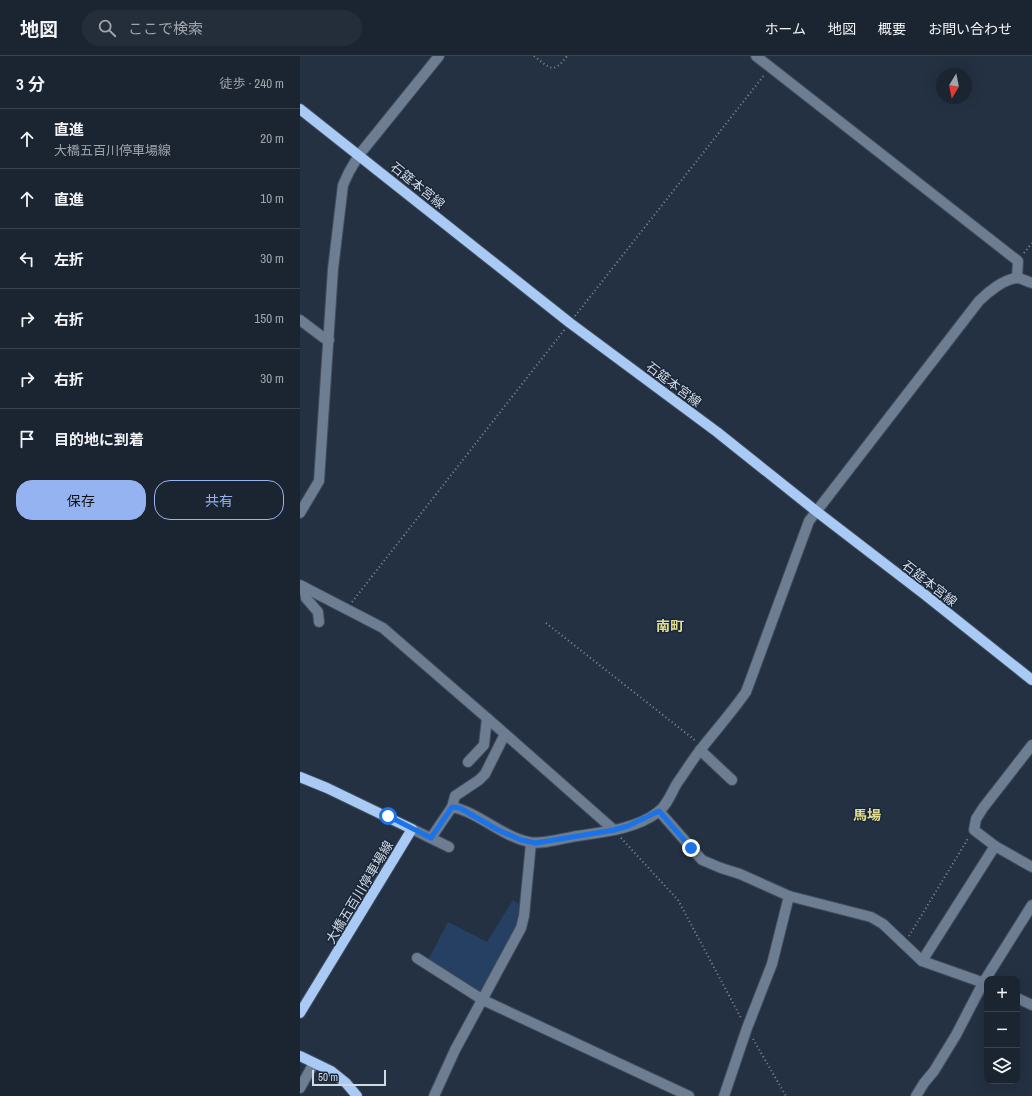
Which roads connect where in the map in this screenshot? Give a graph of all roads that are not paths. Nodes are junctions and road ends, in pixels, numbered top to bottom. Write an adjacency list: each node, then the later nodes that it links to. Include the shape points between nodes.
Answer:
1 (439, 56): 4 (street)
2 (756, 56): 5 (street, via 1018,261)
3 (300, 109): 4 (main road, 石筵本宮線)
4 (359, 155): 8 (street, via 343,185 333,269); 10 (main road, 石筵本宮線, via 570,323 717,432)
5 (1018, 278): 6 (street); 10 (street, via 996,286 979,301)
6 (1032, 283)
7 (300, 320): 8 (street)
8 (329, 340): 9 (street, via 319,481)
9 (301, 508)
10 (816, 511): 13 (main road, 石筵本宮線); 17 (street, via 808,521 746,692)
11 (302, 586): 12 (street, via 306,598 318,612); 14 (street, via 383,628)
12 (319, 622)
13 (1032, 680)
14 (487, 718): 15 (street); 18 (street, via 484,745)
15 (505, 734): 21 (street, via 485,774 455,796); 24 (street)
16 (1032, 745): 27 (street, via 976,818 974,830)
17 (702, 748): 20 (street); 22 (street)
18 (468, 762)
19 (300, 777): 23 (main road)
20 (732, 780)
21 (452, 807): 25 (street); 26 (street, via 460,808 498,830)
22 (659, 811): 24 (street); 30 (street, via 702,860)
23 (412, 829): 25 (street); 40 (main road, 大橋五百川停車場線)
24 (614, 830): 26 (street)
25 (431, 838): 28 (street)
26 (530, 843): 38 (street, via 521,928)
27 (995, 846): 29 (street); 33 (street)
28 (449, 847)
29 (1032, 867)
30 (789, 896): 33 (street, via 871,917 883,924); 47 (street, via 772,964)
31 (1032, 905): 34 (street)
32 (417, 958): 38 (street)
33 (922, 961): 35 (street)
34 (990, 976)
35 (984, 984)
36 (984, 986): 48 (street, via 934,1071)
37 (1020, 999): 39 (street)
38 (483, 1000): 45 (street, via 455,1050); 46 (street)
39 (1032, 1005)
40 (300, 1013)
41 (300, 1056): 42 (main road)
42 (314, 1063): 43 (street); 44 (main road, via 331,1071)
43 (300, 1088)
44 (357, 1096)
45 (434, 1096)
46 (689, 1096)
47 (724, 1096)
48 (916, 1096)

